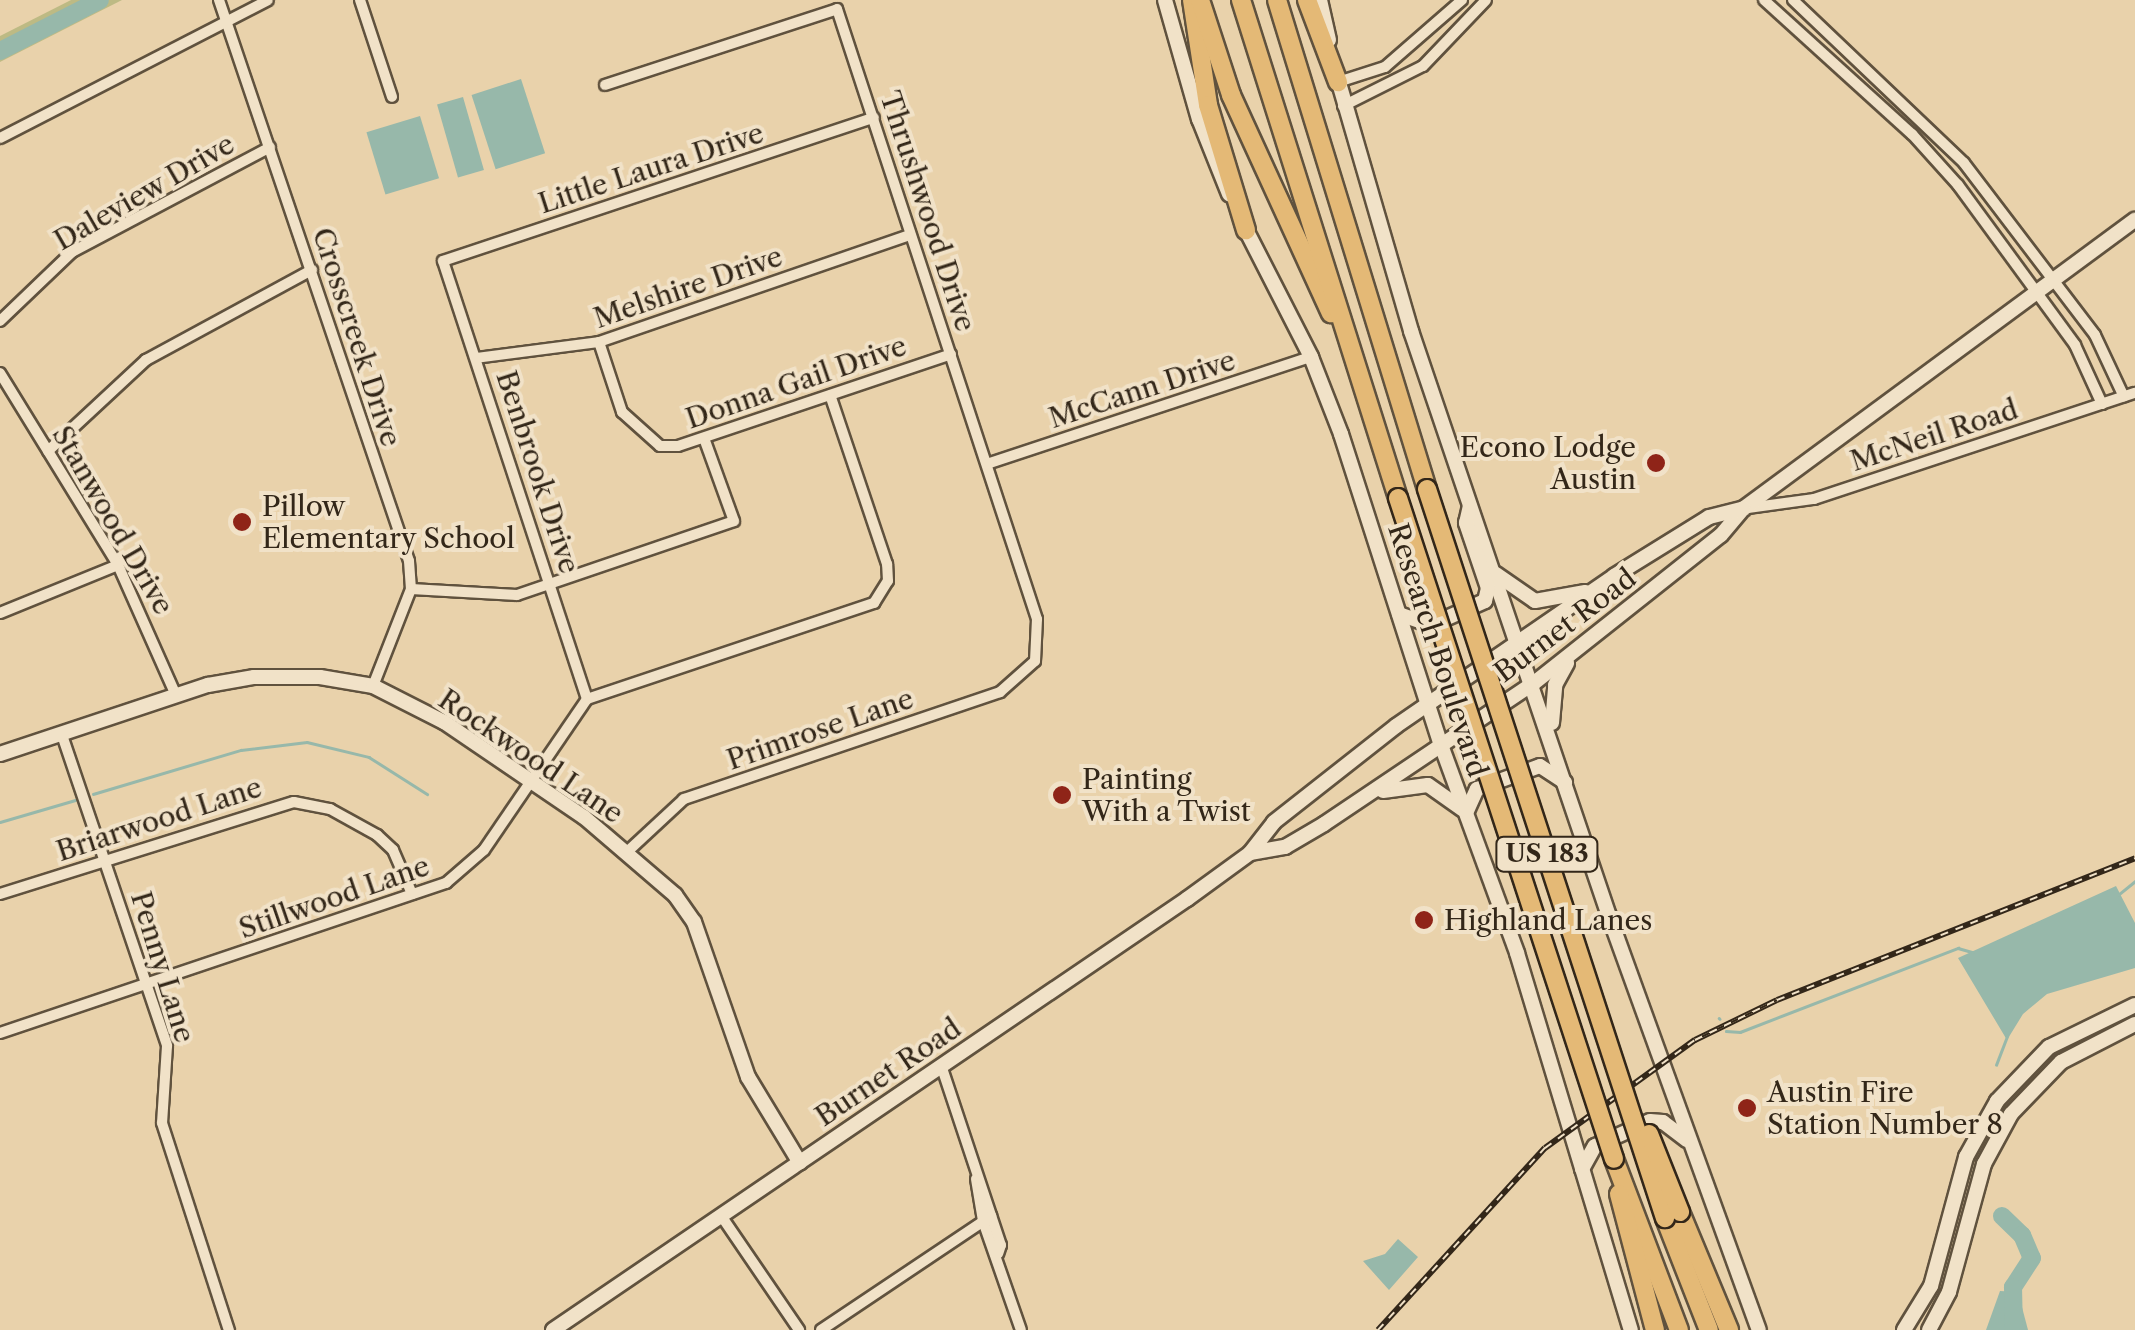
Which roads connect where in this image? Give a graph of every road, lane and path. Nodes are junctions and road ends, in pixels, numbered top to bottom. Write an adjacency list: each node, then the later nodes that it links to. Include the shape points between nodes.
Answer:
1 (220, 0): 16 (street, Crosscreek Drive)
2 (268, 0): 16 (street)
3 (360, 0): 19 (street)
4 (1165, 0): 25 (main road, Research Boulevard, via 1212,159)
5 (1192, 0): 25 (highway, via 1208,105)
6 (1200, 0): 36 (highway, via 1231,95)
7 (1242, 0): 36 (highway, US 183)
8 (1280, 0): 86 (highway, US 183, bridge, via 1427,490 1626,1094)
9 (1307, 0): 17 (highway)
10 (1320, 0): 17 (main road)
11 (1462, 0): 17 (street, via 1394,62)
12 (1486, 0): 20 (street, via 1423,66)
13 (1764, 0): 15 (street)
14 (1790, 0): 15 (street); 29 (street, via 1949,145)
15 (1775, 11): 30 (street, via 1912,134)
16 (229, 20): 22 (street); 23 (street, Crosscreek Drive)
17 (1338, 82): 20 (main road)
18 (605, 85): 21 (street, Thrushwood Drive, via 837,9)
19 (392, 98)
20 (1344, 106): 44 (main road)
21 (874, 118): 26 (street, Thrushwood Drive); 27 (street, Little Laura Drive)
22 (0, 138)
23 (270, 147): 28 (street, Crosscreek Drive); 31 (street, Daleview Drive, via 72,252)
24 (2135, 220): 29 (main road, Burnet Road)
25 (1246, 230): 34 (main road, Research Boulevard)
26 (910, 236): 32 (street, Melshire Drive); 33 (street, Thrushwood Drive)
27 (443, 261): 35 (street, Benbrook Drive)
28 (312, 270): 42 (street, via 146,360); 49 (street, Crosscreek Drive, via 409,562)
29 (2053, 280): 30 (main road, Burnet Road); 39 (street)
30 (2038, 291): 40 (street, via 2080,354); 45 (main road, Burnet Road)
31 (0, 321)
32 (598, 342): 35 (street, Melshire Drive); 41 (street, Donna Gail Drive, via 622,412 638,433 660,446)
33 (950, 354): 38 (street, Donna Gail Drive); 43 (street, Thrushwood Drive)
34 (1311, 357): 43 (street, McCann Drive); 52 (main road, Research Boulevard)
35 (476, 358): 48 (street, Benbrook Drive)
36 (1354, 360): 89 (highway, US 183, bridge)
37 (0, 373): 42 (street, Stanwood Drive)
38 (830, 395): 41 (street, Donna Gail Drive); 59 (street, via 888,564 883,593 862,611)
39 (2130, 395): 40 (street, McNeil Road)
40 (2102, 404): 45 (street, McNeil Road, via 1814,498)
41 (704, 438): 48 (street, via 734,521)
42 (48, 452): 46 (street, Stanwood Drive)
43 (987, 464): 55 (street, Thrushwood Drive, via 1037,619)
44 (1471, 503): 47 (main road); 52 (main road, via 1466,523 1488,588 1485,602 1432,624)
45 (1744, 508): 50 (main road, Burnet Road, via 1709,517); 54 (main road, Burnet Road, via 1721,535)
46 (118, 566): 51 (street); 58 (street, Stanwood Drive)
47 (1495, 573): 50 (main road, via 1536,601); 53 (main road)
48 (551, 584): 49 (street, via 517,595); 59 (street, Benbrook Drive)
49 (412, 589): 57 (street)
50 (1595, 589): 53 (main road, Burnet Road)
51 (0, 613)
52 (1399, 614): 60 (main road, Research Boulevard)
53 (1520, 643): 56 (main road); 60 (main road, Burnet Road)
54 (1570, 656): 56 (main road, Burnet Road); 62 (main road, via 1555,685)
55 (1035, 661): 69 (street, Primrose Lane, via 1000,692 684,798)
56 (1534, 683): 62 (main road); 63 (main road, Burnet Road)
57 (372, 686): 58 (main road, Rockwood Lane, via 320,677 254,677); 65 (main road, Rockwood Lane, via 444,722)
58 (176, 696): 61 (main road, Rockwood Lane)
59 (587, 698): 65 (street, Stillwood Lane)
60 (1428, 704): 63 (main road, Research Boulevard); 70 (main road, Burnet Road, via 1274,822)
61 (62, 734): 64 (main road, Rockwood Lane); 71 (street, Penny Lane)
62 (1551, 734): 66 (main road)
63 (1441, 745): 67 (main road, Burnet Road); 68 (main road, Research Boulevard)
64 (0, 754)
65 (531, 781): 69 (main road, Rockwood Lane); 73 (street, Stillwood Lane, via 469,866 446,883)
66 (1566, 782): 68 (main road, via 1540,766 1477,790); 81 (main road)
67 (1368, 796): 68 (main road, via 1428,785); 70 (main road, Burnet Road, via 1285,847)
68 (1466, 813): 85 (main road, Research Boulevard, via 1517,953)
69 (627, 852): 84 (main road, Rockwood Lane, via 694,922 748,1078)
70 (1250, 853): 78 (main road, Burnet Road)
71 (106, 859): 72 (street, Briarwood Lane); 73 (street, Briarwood Lane, via 269,806 312,804 377,835 393,850); 74 (street, Penny Lane)
72 (0, 894)
73 (412, 894): 74 (street, Stillwood Lane)
74 (146, 985): 77 (street, Stillwood Lane); 90 (street, Penny Lane, via 170,1060 162,1123)
75 (2135, 1005): 79 (main road, via 2049,1047)
76 (2135, 1024): 80 (main road, via 2060,1062)
77 (0, 1033)
78 (941, 1065): 84 (main road, Burnet Road); 88 (street)
79 (1996, 1101): 80 (main road); 82 (main road)
80 (2012, 1112): 83 (main road)
81 (1691, 1144): 85 (main road, via 1663,1122 1650,1121 1595,1146); 100 (main road)
82 (1970, 1148): 83 (main road); 101 (main road, via 1938,1264)
83 (1988, 1156): 102 (main road, via 1949,1292)
84 (800, 1163): 87 (main road, Burnet Road)
85 (1582, 1169): 95 (main road, Research Boulevard)
86 (1673, 1215): 98 (highway, US 183); 99 (highway)
87 (722, 1217): 91 (main road, Burnet Road); 92 (street)
88 (987, 1219): 93 (street); 94 (street)
89 (1633, 1230): 96 (highway); 97 (highway)
90 (229, 1330)
91 (553, 1330)
92 (798, 1330)
93 (821, 1330)
94 (1021, 1330)
95 (1631, 1330)
96 (1656, 1330)
97 (1680, 1330)
98 (1708, 1330)
99 (1729, 1330)
100 (1759, 1330)
101 (1904, 1330)
102 (1930, 1330)

